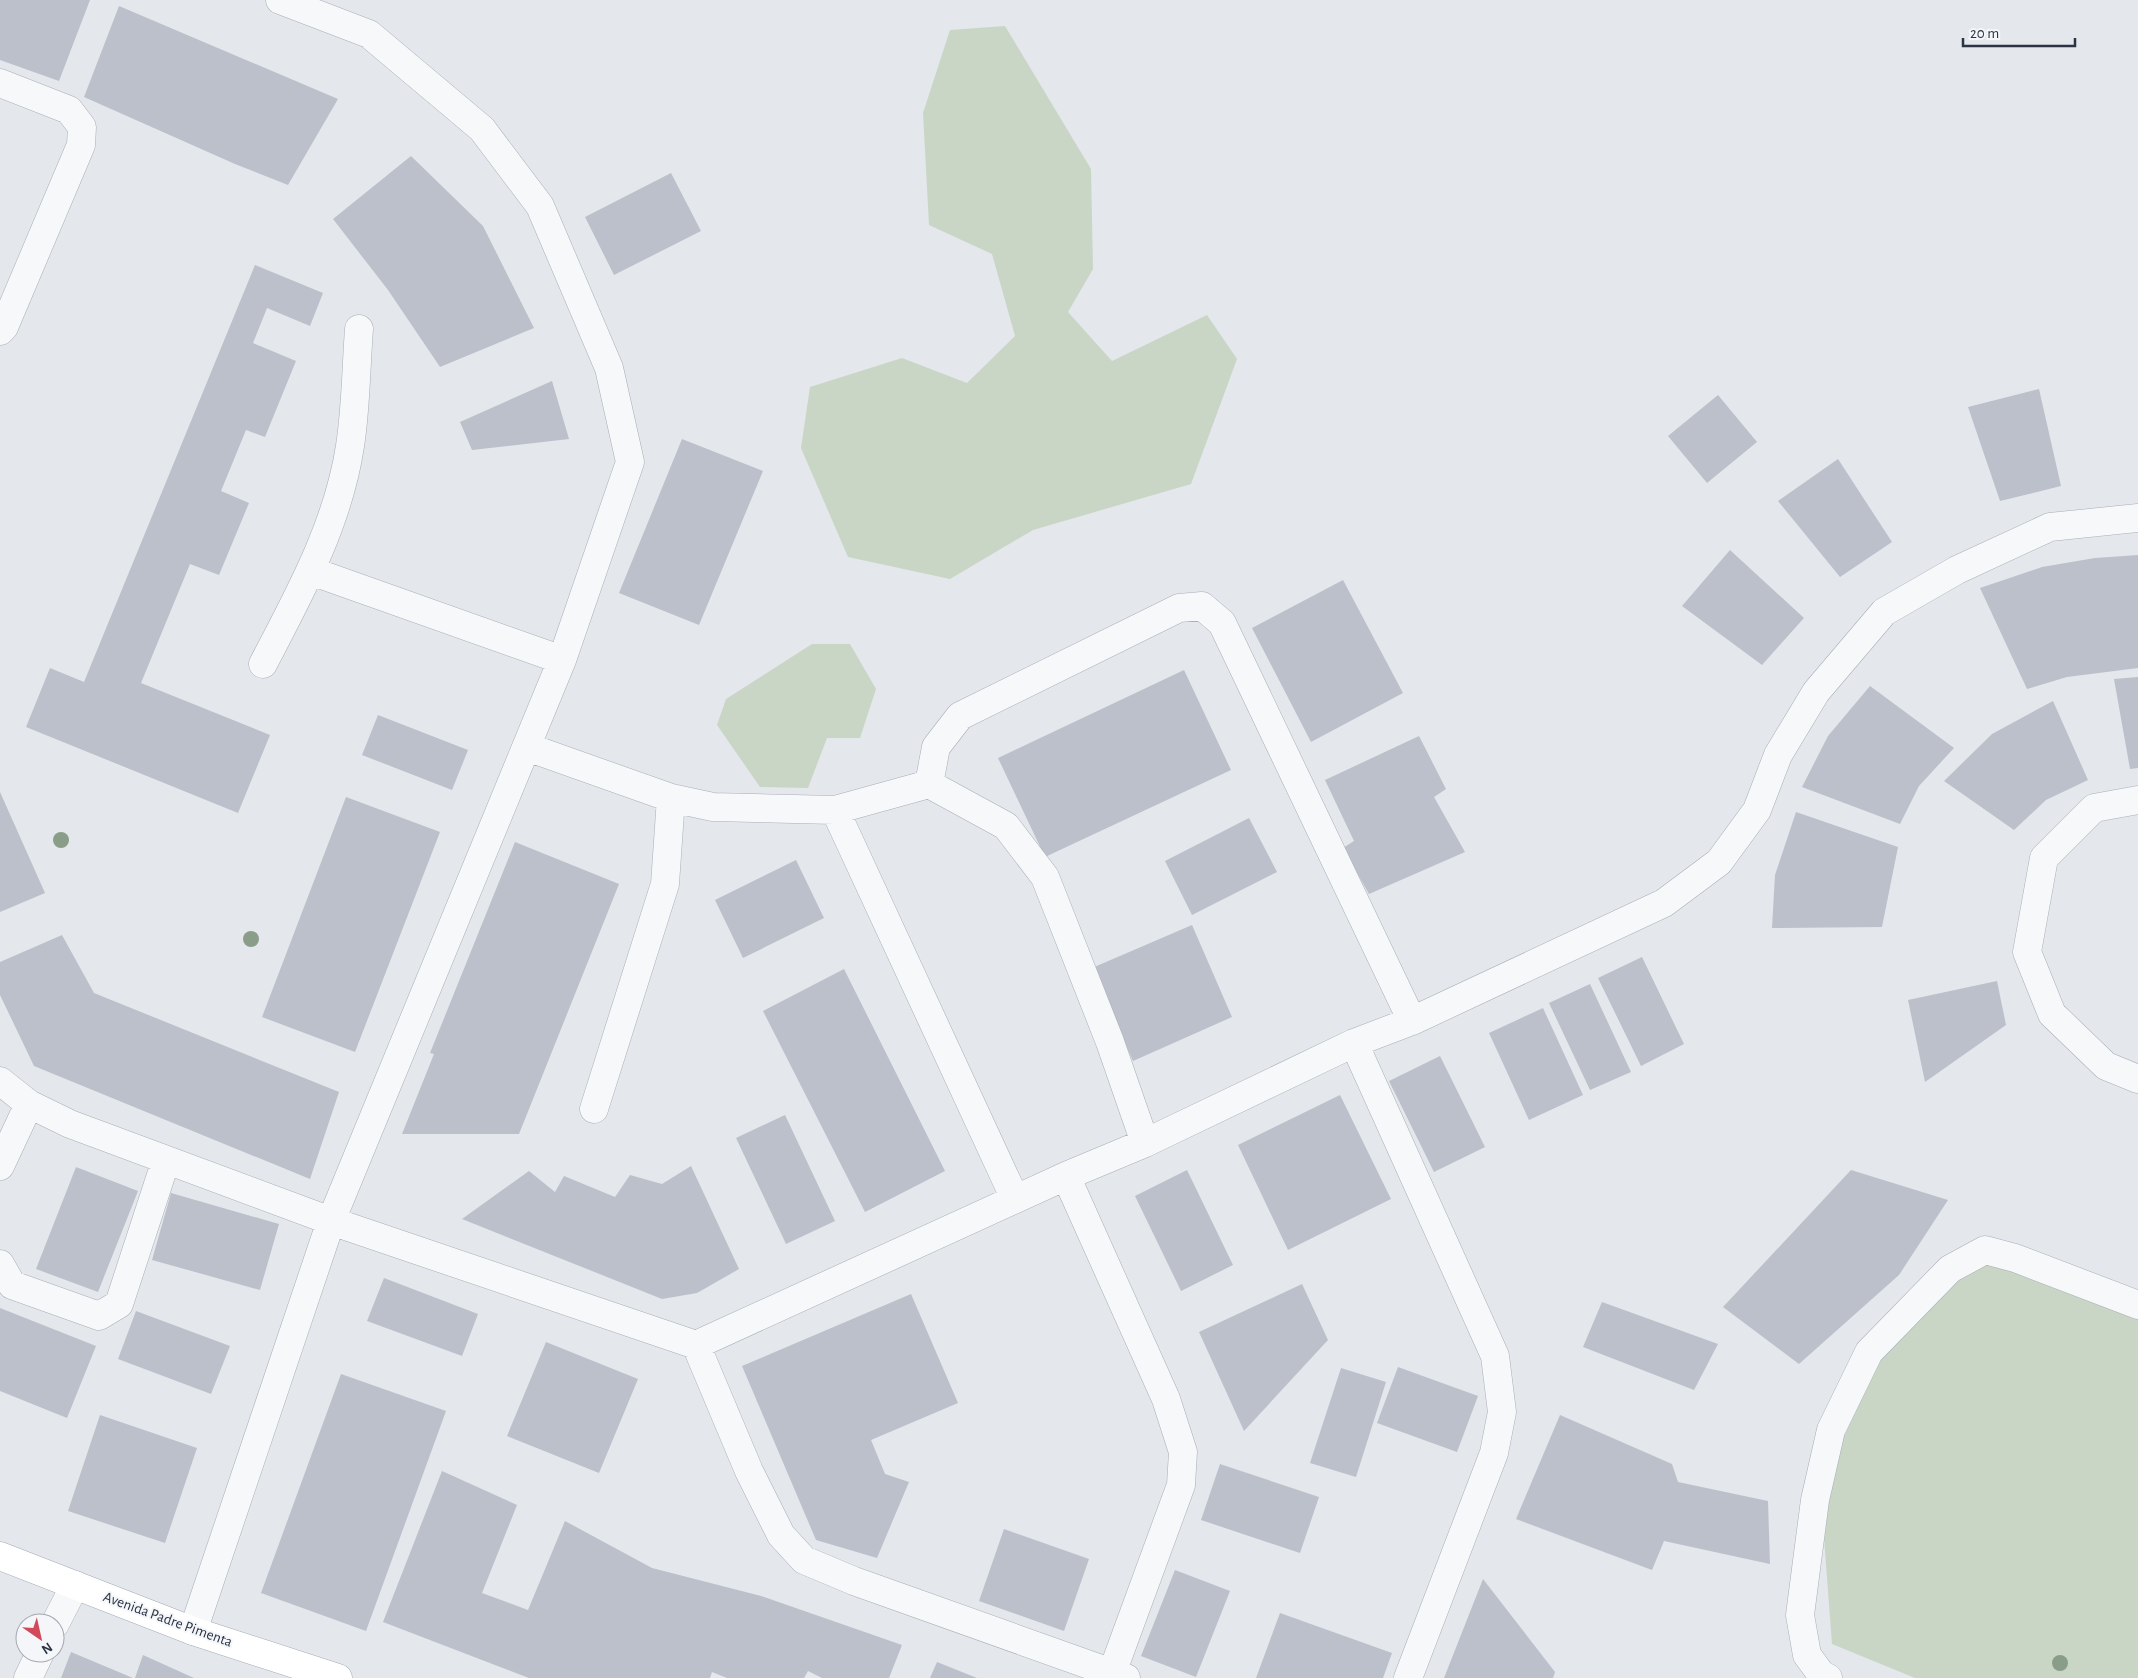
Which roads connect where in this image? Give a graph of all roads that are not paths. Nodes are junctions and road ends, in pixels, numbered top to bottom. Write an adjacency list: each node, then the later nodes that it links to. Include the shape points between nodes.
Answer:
1 (280, 0): 7 (street, via 369,34 482,129 540,206 609,368 630,462)
2 (0, 83): 4 (street, via 69,110 82,127 81,145)
3 (360, 329): 6 (street, via 350,446 336,507)
4 (0, 331)
5 (2138, 518): 14 (street, via 2050,527 1957,570 1884,612 1816,692 1778,755 1757,810 1719,862 1664,903)
6 (312, 571): 7 (street); 8 (street)
7 (562, 660): 9 (street)
8 (263, 664)
9 (526, 747): 11 (street); 25 (street)
10 (928, 784): 13 (street); 14 (street, via 936,747 960,716 1179,608 1202,606 1222,623); 20 (street, via 1006,826 1045,877 1110,1042)
11 (671, 798): 13 (street, via 713,806); 19 (street, via 665,884)
12 (2138, 800): 16 (street, via 2094,808 2044,858 2028,952 2052,1014 2106,1066)
13 (835, 810): 24 (street)
14 (1412, 1021): 15 (street)
15 (1354, 1043): 20 (street); 37 (street, via 1494,1356 1502,1412 1494,1452)
16 (2138, 1079)
17 (0, 1081): 18 (street)
18 (29, 1104): 21 (street, via 70,1124); 22 (street)
19 (594, 1109)
20 (1145, 1143): 23 (street)
21 (166, 1160): 25 (street); 26 (street, via 119,1304 100,1316 12,1285)
22 (0, 1166)
23 (1066, 1176): 24 (street); 34 (street, via 1166,1399 1183,1452 1181,1485)
24 (1015, 1199): 28 (street)
25 (332, 1222): 28 (street); 32 (street)
26 (0, 1264)
27 (2138, 1305): 38 (street, via 2015,1258 1985,1250 1950,1270 1869,1352 1832,1430 1815,1500 1800,1615 1807,1655)
28 (696, 1344): 34 (street, via 749,1471 781,1535 804,1560)
29 (0, 1556): 30 (main road, Avenida Padre Pimenta)
30 (75, 1585): 31 (street); 32 (main road, Avenida Padre Pimenta)
31 (61, 1613)
32 (193, 1631): 35 (main road, Avenida Padre Pimenta)
33 (35, 1663): 36 (street)
34 (1119, 1676)
35 (330, 1677)
36 (28, 1678)
37 (1408, 1678)
38 (1828, 1678)

